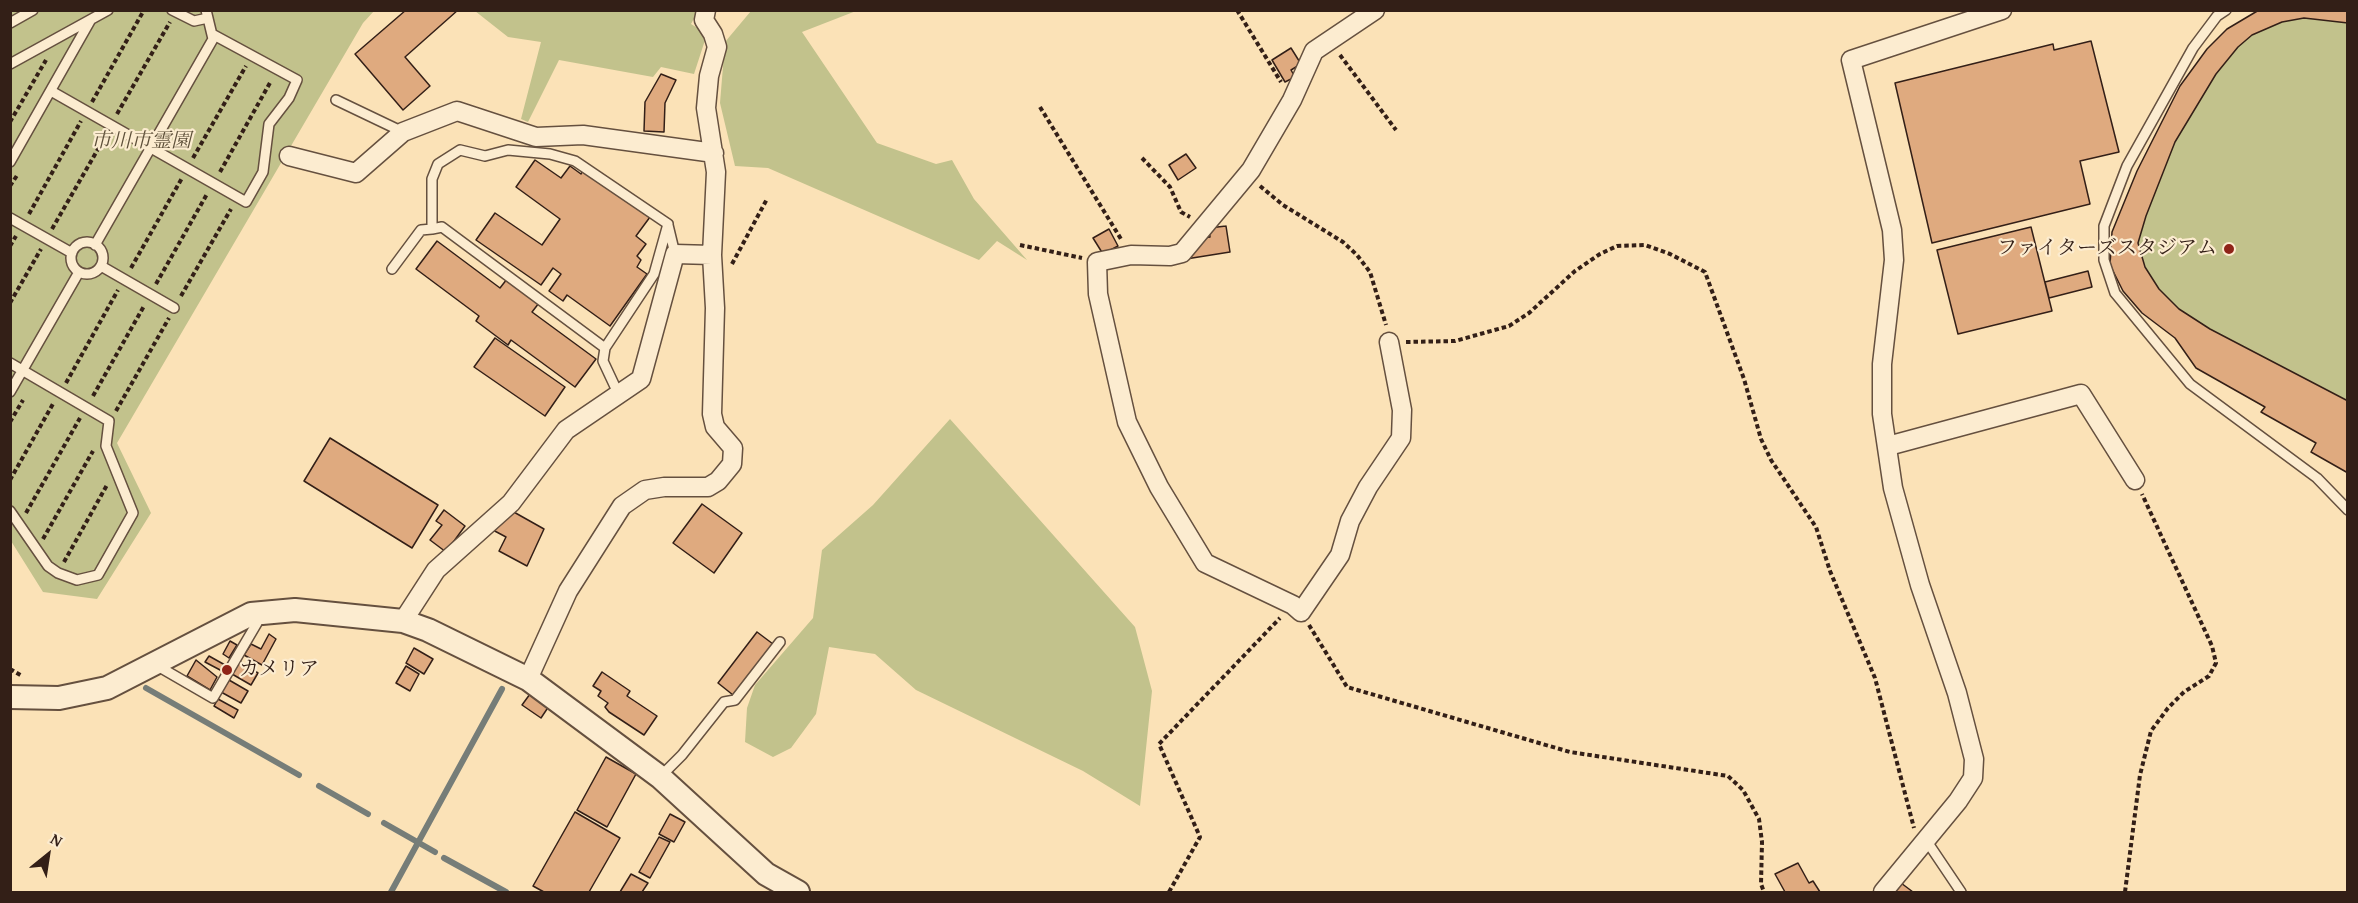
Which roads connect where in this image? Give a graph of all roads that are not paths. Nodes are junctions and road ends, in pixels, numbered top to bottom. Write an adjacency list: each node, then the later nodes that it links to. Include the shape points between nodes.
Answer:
1 (33, 10): 10 (lane)
2 (108, 10): 9 (lane)
3 (706, 10): 17 (street, via 704,20 717,47 706,108)
4 (1375, 10): 31 (street, via 1314,51 1292,100 1251,170 1182,253 1131,255 1097,262 1098,294 1127,422 1159,486 1206,563 1297,608 1340,555 1350,521 1401,438 1402,410)
5 (2002, 10): 37 (street, via 1851,60 1892,230 1894,260 1882,364 1882,414)
6 (2226, 10): 39 (lane, via 2193,48 2127,166 2104,226 2104,260 2115,293 2190,384 2317,478)
7 (174, 11): 8 (lane, via 194,21)
8 (207, 14): 11 (lane)
9 (90, 21): 12 (lane); 13 (lane)
10 (10, 23)
11 (212, 34): 16 (lane, via 213,39); 16 (lane, via 297,80 269,124 263,172 246,202)
12 (10, 64)
13 (51, 90): 16 (lane); 19 (lane)
14 (336, 100): 15 (lane)
15 (403, 132): 17 (street, via 457,111 536,137 583,135); 18 (street, via 356,173)
16 (151, 148): 23 (lane)
17 (714, 153): 26 (street)
18 (289, 156)
19 (10, 162)
20 (10, 218): 24 (lane)
21 (668, 224): 22 (lane, via 575,161 550,154 508,150 485,156 460,150 438,164 432,179); 25 (lane); 32 (lane, via 654,274)
22 (432, 229): 28 (lane, via 421,230); 32 (lane, via 442,227)
23 (95, 245): 24 (lane, via 82,243); 27 (lane, via 102,254)
24 (72, 253): 29 (lane, via 72,263)
25 (675, 255): 26 (street); 36 (street, via 641,379)
26 (712, 255): 45 (street, via 712,414 715,426 733,448 732,464 708,487 645,490 622,506 568,591)
27 (101, 266): 29 (lane, via 92,274); 30 (lane)
28 (392, 269)
29 (79, 272): 34 (lane)
30 (174, 308)
31 (1389, 342)
32 (605, 348): 36 (lane, via 603,361)
33 (10, 363): 34 (lane)
34 (23, 371): 35 (lane); 40 (lane, via 109,421 106,446 133,514 98,575 77,580 48,566)
35 (10, 392)
36 (618, 393): 42 (street, via 566,430 511,503 436,570)
37 (1888, 446): 38 (street, via 2081,394); 48 (street, via 1893,488 1974,759 1973,778)
38 (2135, 480)
39 (2348, 510)
40 (10, 511)
41 (251, 614): 42 (street, via 295,609); 44 (street); 44 (lane, via 257,623 213,698)
42 (403, 621): 45 (street)
43 (780, 642): 47 (lane, via 735,700 724,702)
44 (156, 665): 46 (street, via 107,688 48,699)
45 (528, 679): 47 (street)
46 (10, 697)
47 (660, 777): 49 (street, via 751,862)
48 (1922, 844): 50 (street); 51 (lane)
49 (798, 892)
50 (1883, 892)
51 (1961, 892)

